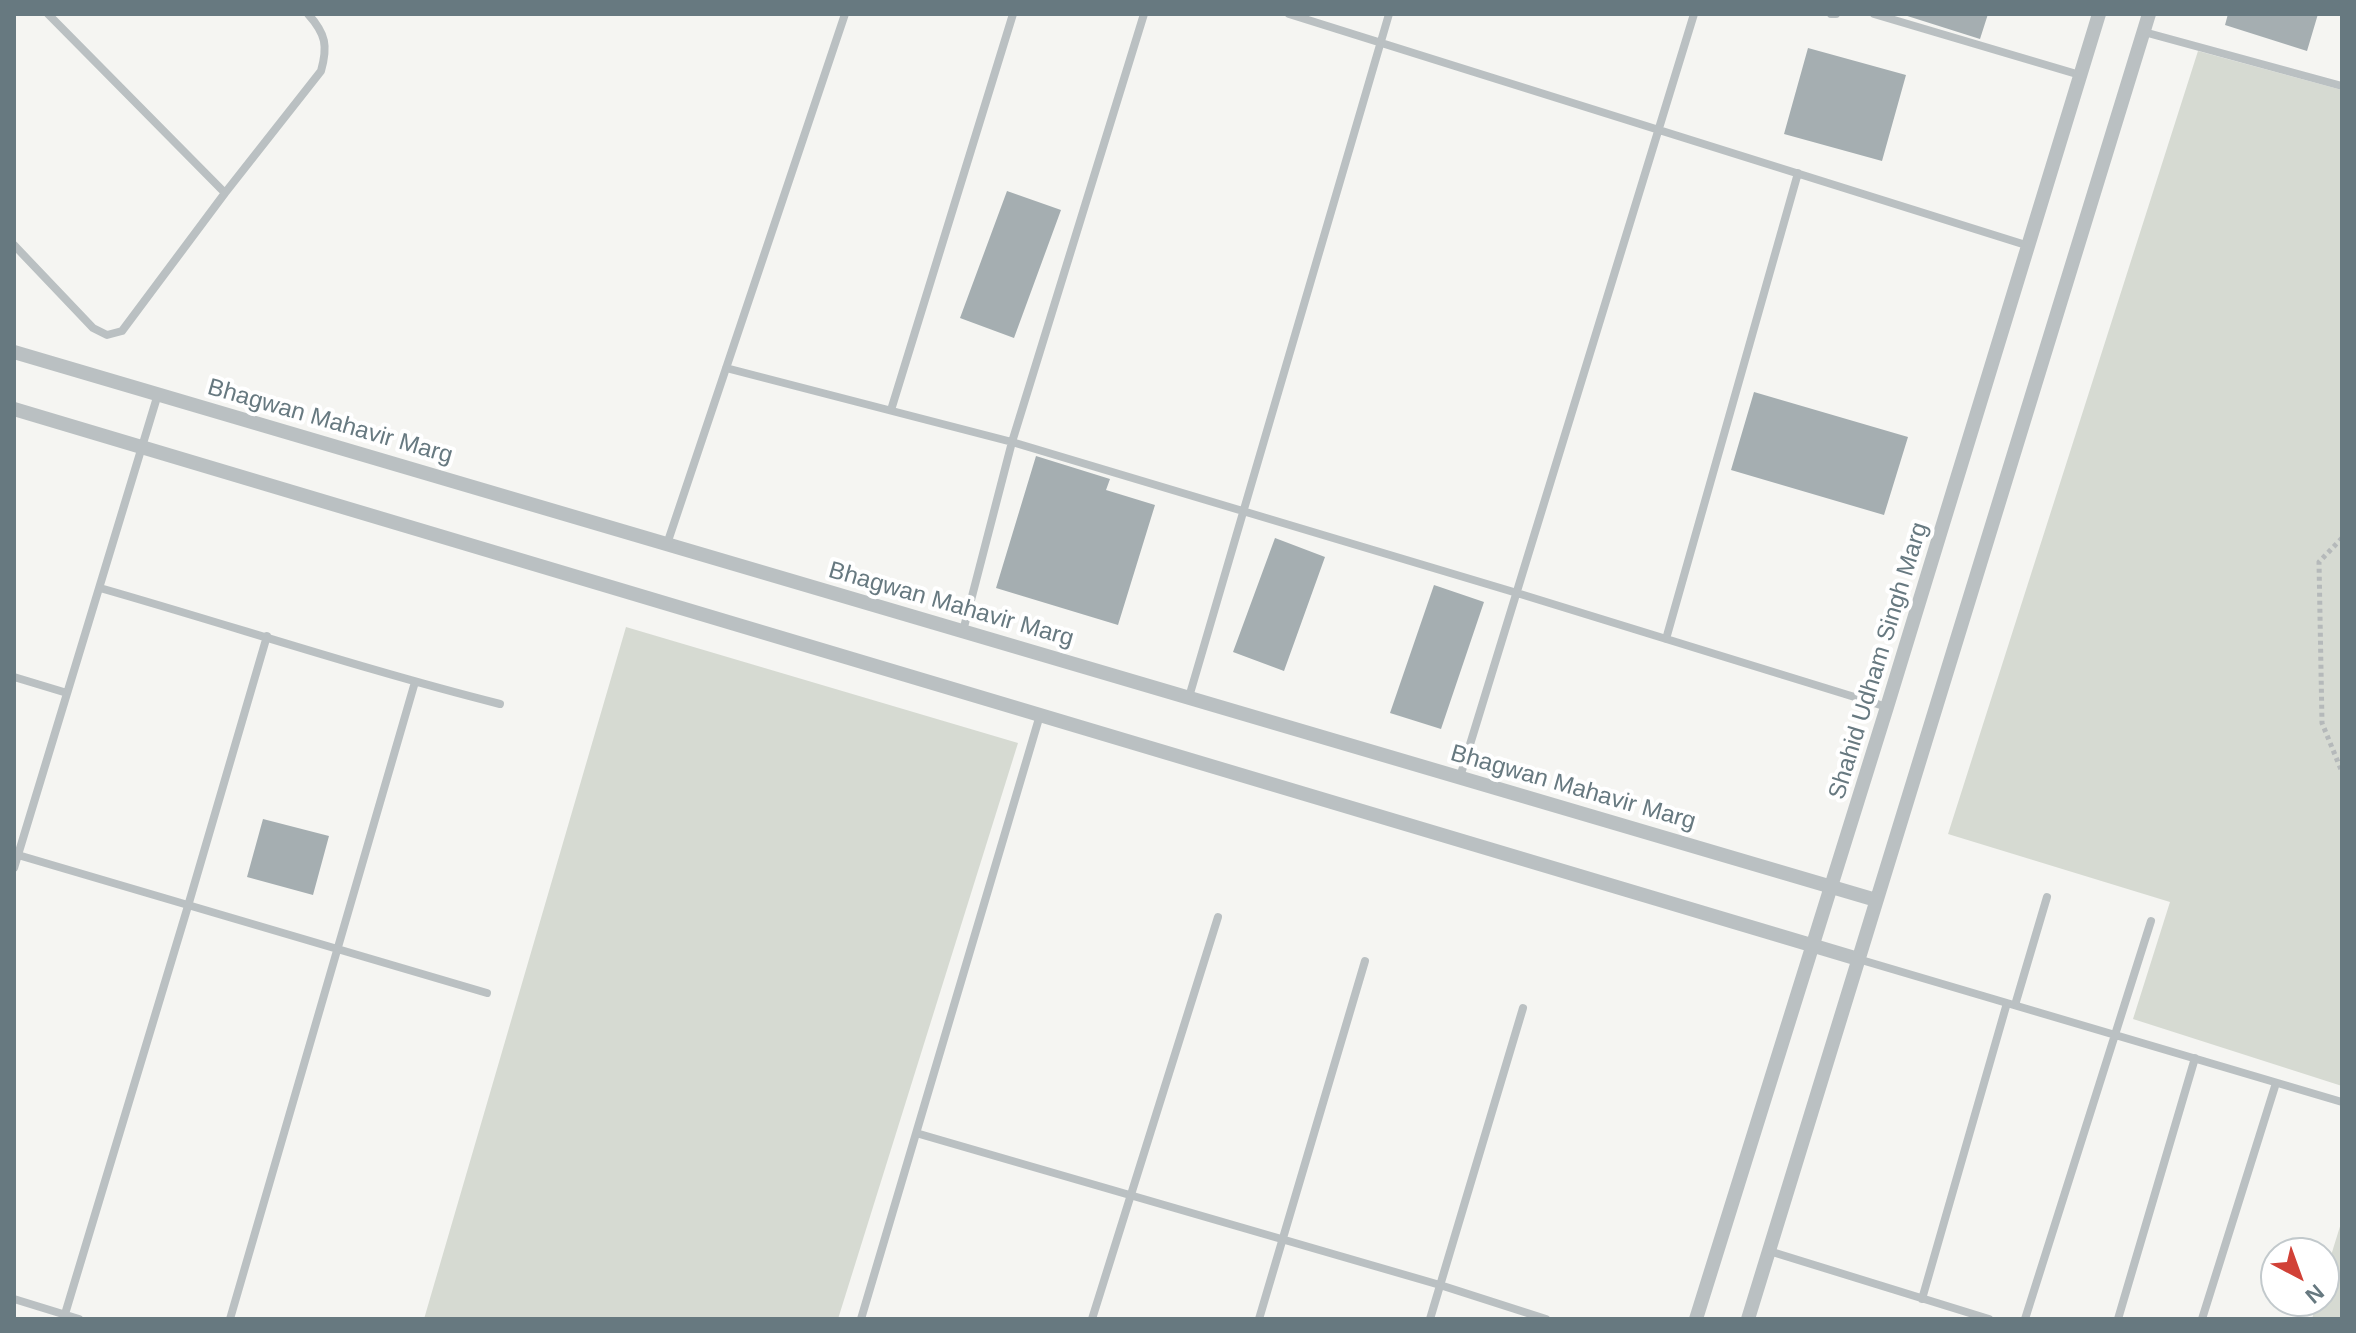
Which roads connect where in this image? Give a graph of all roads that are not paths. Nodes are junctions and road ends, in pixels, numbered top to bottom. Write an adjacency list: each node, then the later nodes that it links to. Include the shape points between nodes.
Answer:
1 (48, 14): 18 (street)
2 (308, 14): 18 (street, via 324,38 321,71)
3 (845, 14): 22 (street)
4 (1013, 14): 25 (street)
5 (1144, 14): 26 (street)
6 (1289, 14): 13 (street)
7 (1389, 14): 13 (street)
8 (1694, 14): 16 (street)
9 (1874, 14): 14 (street)
10 (2099, 14): 14 (street, Shahid Udham Singh Marg)
11 (2149, 14): 12 (street)
12 (2144, 32): 15 (street); 47 (street)
13 (1379, 42): 16 (street); 28 (street)
14 (2080, 75): 20 (street, Shahid Udham Singh Marg)
15 (2342, 85)
16 (1660, 130): 17 (street); 31 (street)
17 (1798, 173): 20 (street); 34 (street)
18 (225, 193): 19 (street, via 122,331 107,335 93,328)
19 (14, 245)
20 (2030, 246): 40 (street, Shahid Udham Singh Marg)
21 (14, 352): 23 (street, Bhagwan Mahavir Marg)
22 (726, 368): 25 (street); 29 (street)
23 (158, 394): 27 (street); 29 (street, Bhagwan Mahavir Marg)
24 (14, 409): 27 (street)
25 (891, 410): 26 (street)
26 (1012, 442): 28 (street); 32 (street)
27 (142, 447): 30 (street); 41 (street)
28 (1244, 511): 31 (street); 38 (street)
29 (667, 544): 32 (street, Bhagwan Mahavir Marg)
30 (100, 588): 33 (street); 37 (street)
31 (1517, 593): 34 (street); 42 (street)
32 (963, 631): 38 (street, Bhagwan Mahavir Marg)
33 (267, 636): 36 (street); 48 (street)
34 (1666, 639): 40 (street)
35 (14, 677): 37 (street)
36 (415, 682): 39 (street); 52 (street)
37 (67, 693): 43 (street)
38 (1189, 697): 42 (street, Bhagwan Mahavir Marg)
39 (500, 704)
40 (1887, 707): 45 (street, Shahid Udham Singh Marg)
41 (1040, 715): 51 (street); 62 (street)
42 (1460, 777): 45 (street, Bhagwan Mahavir Marg)
43 (18, 855): 44 (street); 48 (street)
44 (14, 868)
45 (1832, 886): 47 (street, Bhagwan Mahavir Marg); 51 (street, Shahid Udham Singh Marg)
46 (2047, 897): 56 (street)
47 (1876, 900): 53 (street)
48 (188, 906): 52 (street); 69 (street)
49 (1218, 917): 63 (street)
50 (2151, 921): 58 (street)
51 (1813, 946): 53 (street); 77 (street, Shahid Udham Singh Marg)
52 (338, 950): 55 (street); 71 (street)
53 (1858, 959): 56 (street); 65 (street)
54 (1365, 961): 64 (street)
55 (487, 993)
56 (2011, 1004): 58 (street); 68 (street)
57 (1523, 1008): 66 (street)
58 (2115, 1034): 59 (street); 80 (street)
59 (2195, 1058): 60 (street); 81 (street)
60 (2276, 1083): 61 (street); 82 (street)
61 (2342, 1102)
62 (916, 1133): 63 (street); 72 (street)
63 (1132, 1196): 64 (street); 73 (street)
64 (1282, 1239): 66 (street); 74 (street)
65 (1769, 1251): 68 (street); 78 (street)
66 (1440, 1285): 75 (street); 76 (street)
67 (14, 1299): 69 (street)
68 (1922, 1299): 79 (street)
69 (65, 1314): 70 (street)
70 (79, 1319)
71 (230, 1319)
72 (861, 1319)
73 (1092, 1319)
74 (1259, 1319)
75 (1430, 1319)
76 (1546, 1319)
77 (1696, 1319)
78 (1748, 1319)
79 (1989, 1319)
80 (2025, 1319)
81 (2118, 1319)
82 (2202, 1319)

